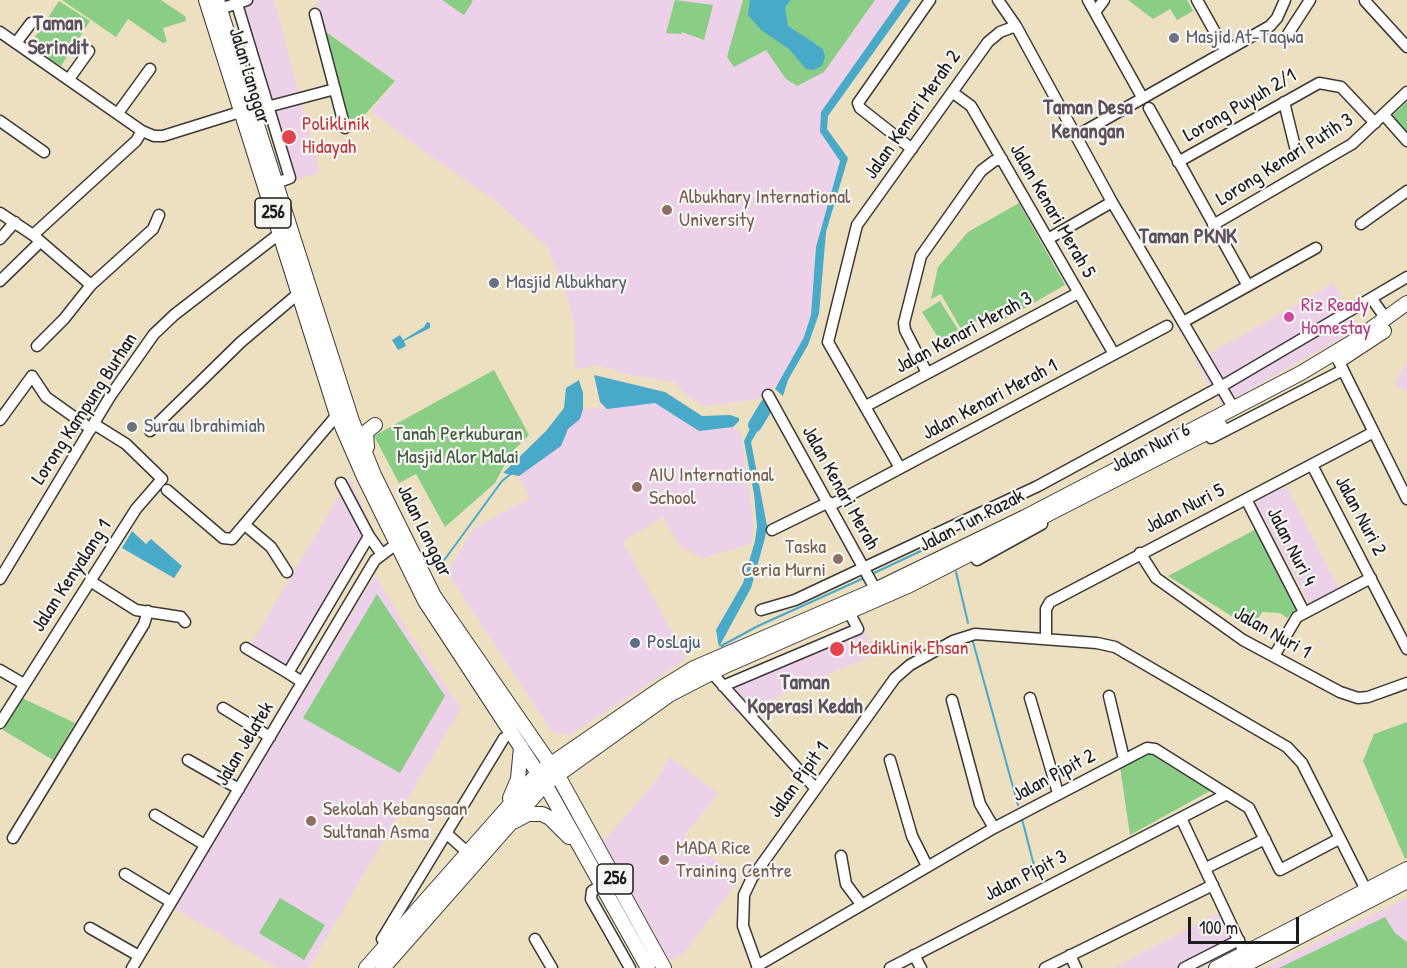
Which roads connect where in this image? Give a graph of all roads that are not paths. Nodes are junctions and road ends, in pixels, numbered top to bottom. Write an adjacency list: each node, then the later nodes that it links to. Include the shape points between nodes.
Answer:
1 (206, 0): 31 (main road, Jalan Langgar / 256)
2 (930, 0): 40 (street, via 858,103)
3 (998, 0): 15 (street)
4 (1088, 0): 12 (street)
5 (1104, 0): 12 (street)
6 (1197, 0): 20 (street)
7 (1285, 0): 20 (street, via 1274,23)
8 (1310, 0): 17 (street)
9 (1365, 1): 19 (street)
10 (242, 2): 11 (street); 29 (street)
11 (219, 4): 44 (main road, Jalan Langgar / 256)
12 (1095, 12): 27 (street)
13 (315, 14): 24 (street)
14 (31, 23): 18 (street)
15 (1016, 26): 25 (street, Jalan Kenari Merah 2, via 991,38); 37 (street)
16 (0, 32): 18 (street)
17 (1288, 34)
18 (16, 43): 23 (street)
19 (1407, 47)
20 (1225, 50): 27 (street)
21 (89, 51): 23 (street)
22 (150, 69): 32 (street)
23 (69, 79): 32 (street)
24 (335, 89): 29 (street); 35 (street)
25 (952, 92): 40 (street, Jalan Kenari Merah 2); 42 (street, Jalan Kenari Merah 5, via 972,106)
26 (1404, 95): 33 (street, Lorong Kenari Putih 3)
27 (1142, 97): 37 (street)
28 (1284, 102): 33 (street, Lorong Puyuh 2/1, via 1319,83 1334,84); 39 (street); 43 (street, Lorong Puyuh 2/1)
29 (267, 106): 44 (street, via 290,178)
30 (1149, 108): 43 (street)
31 (240, 112): 36 (street, via 163,136); 52 (main road, Jalan Langgar / 256)
32 (118, 113): 36 (street)
33 (1379, 119): 38 (street, Lorong Puyuh 2/1); 51 (street, Lorong Kenari Putih 3, via 1341,151)
34 (0, 121): 41 (street)
35 (345, 128)
36 (142, 130): 53 (street, via 136,141)
37 (1076, 136): 46 (street)
38 (1407, 141)
39 (1295, 147)
40 (912, 148): 75 (street, Jalan Kenari Merah 2, via 857,225 828,342)
41 (44, 152)
42 (1002, 159): 55 (street, Jalan Kenari Merah 5); 72 (street, via 981,171 921,256 904,330)
43 (1178, 162): 51 (street)
44 (276, 183): 85 (main road, Jalan Langgar / 256, via 352,422)
45 (1407, 191): 50 (street)
46 (1112, 202): 55 (street); 67 (street)
47 (0, 213): 49 (street)
48 (159, 214): 59 (street, via 153,229)
49 (15, 222): 53 (street); 54 (street)
50 (1361, 224)
51 (1213, 225): 60 (street)
52 (279, 234): 62 (main road, Jalan Langgar / 256); 80 (street, Lorong Kampung Burhan, via 154,334)
53 (37, 238): 58 (street); 59 (street)
54 (0, 239)
55 (1048, 239): 61 (street, Jalan Kenari Merah 5)
56 (1316, 248): 60 (street)
57 (1407, 277): 63 (street)
58 (0, 281)
59 (91, 285): 69 (street)
60 (1248, 286): 67 (street)
61 (1078, 293): 70 (street, Jalan Kenari Merah 5); 72 (street, Jalan Kenari Merah 3)
62 (299, 294): 77 (main road, Jalan Langgar / 256); 81 (street, via 241,342)
63 (1372, 299): 66 (street); 73 (street)
64 (1407, 303): 66 (main road, Jalan Tun Razak)
65 (1407, 314): 71 (main road, Jalan Tun Razak)
66 (1386, 319): 76 (main road, Jalan Tun Razak, via 1300,374)
67 (1183, 322): 73 (street)
68 (1167, 326): 70 (street, Jalan Kenari Merah 1)
69 (37, 346)
70 (1114, 354): 84 (street, Jalan Kenari Merah 1)
71 (1341, 365): 82 (street); 102 (main road, Jalan Tun Razak, via 982,555)
72 (927, 373): 75 (street, Jalan Kenari Merah 3)
73 (1222, 386): 76 (street); 97 (street, via 1038,486)
74 (768, 395): 90 (street, Jalan Kenari Merah)
75 (866, 406): 84 (street, Jalan Kenari Merah 2)
76 (1234, 409): 102 (main road, Jalan Tun Razak)
77 (338, 415): 91 (street); 94 (main road, Jalan Langgar / 256)
78 (0, 420): 80 (street, via 32,376 46,397)
79 (375, 424): 85 (main road, via 364,436)
80 (92, 427): 100 (street, Lorong Kampung Burhan); 101 (street, Jalan Kenyalang 1, via 126,444 162,479 136,509)
81 (150, 431)
82 (1372, 433): 83 (street, Jalan Nuri 5); 89 (street)
83 (1312, 465): 88 (street, Jalan Nuri 5); 99 (street, Jalan Nuri 2)
84 (900, 468): 90 (street, Jalan Kenari Merah 1)
85 (374, 475): 130 (main road, Jalan Langgar / 256, via 445,614)
86 (341, 483): 93 (street)
87 (167, 490): 91 (street, via 224,538 232,540)
88 (1246, 499): 96 (street, Jalan Nuri 5); 106 (street, Jalan Nuri 4)
89 (1407, 499)
90 (830, 503): 92 (street, Jalan Kenari Merah 1); 97 (street, Jalan Kenari Merah)
91 (245, 525): 98 (street, via 271,547)
92 (772, 530)
93 (369, 536): 95 (street); 114 (street)
94 (395, 544): 95 (street, Jalan Jelatek); 126 (main road, Jalan Langgar / 256, via 425,601)
95 (381, 553): 115 (street, Jalan Jelatek)
96 (1140, 553): 108 (street, Jalan Nuri 5, via 1050,602 1046,609); 111 (street, Jalan Nuri 1, via 1156,578 1243,640)
97 (864, 568): 102 (street, Jalan Kenari Merah); 104 (street, via 795,600)
98 (287, 572)
99 (1371, 578): 106 (street); 110 (street, Jalan Nuri 2)
100 (0, 579)
101 (90, 581): 103 (street, via 136,610); 117 (street, Jalan Kenyalang 1)
102 (878, 594): 105 (main road, Jalan Tun Razak); 130 (main road, Jalan Tun Razak, via 694,668 639,702)
103 (148, 610): 107 (street, via 181,617); 141 (street, via 144,624)
104 (761, 610)
105 (849, 612): 113 (main road, Jalan Tun Razak); 118 (street, via 858,629)
106 (1304, 612): 111 (street, via 1293,621)
107 (184, 622)
108 (1046, 639): 132 (street, Jalan Pipit 1, via 967,635 910,665 890,684); 143 (street, Jalan Pipit 1, via 1115,647 1287,747 1302,763)
109 (246, 648): 114 (street)
110 (1407, 648)
111 (1274, 656): 116 (street, Jalan Nuri 1, via 1349,696 1368,697)
112 (0, 670): 117 (street)
113 (711, 672): 118 (street); 130 (main road, Jalan Tun Razak)
114 (288, 673): 115 (street)
115 (302, 682): 124 (street, Jalan Jelatek)
116 (1407, 683)
117 (24, 684): 123 (street, Jalan Kenyalang 1)
118 (723, 686): 132 (street)
119 (1109, 696): 127 (street)
120 (1030, 699): 134 (street)
121 (952, 700): 139 (street, via 980,804)
122 (222, 708): 124 (street)
123 (0, 723)
124 (270, 737): 133 (street, Jalan Jelatek)
125 (504, 738): 140 (street)
126 (521, 747): 131 (main road, Jalan Langgar / 256); 138 (main road, via 515,789)
127 (1124, 759): 134 (street, Jalan Pipit 2); 135 (street, Jalan Pipit 2, via 1147,748 1155,749)
128 (188, 760): 133 (street)
129 (891, 760): 148 (street, via 912,836)
130 (554, 769): 131 (main road); 173 (main road, Jalan Langgar / 256)
131 (542, 778): 138 (main road); 146 (main road, Jalan Langgar / 256)
132 (815, 788): 166 (street, Jalan Pipit 1, via 752,878 744,896 743,926)
133 (239, 789): 144 (street, Jalan Jelatek)
134 (1058, 794): 139 (street, Jalan Pipit 2)
135 (1227, 794): 137 (street, Jalan Pipit 3); 142 (street, Jalan Pipit 2, via 1251,810)
136 (155, 815): 144 (street)
137 (1181, 818): 149 (street); 163 (street, Jalan Pipit 3)
138 (502, 822): 145 (main road); 146 (main road, via 528,813 542,814); 169 (main road)
139 (993, 828): 148 (street, Jalan Pipit 2)
140 (446, 832): 145 (street); 159 (street)
141 (13, 838)
142 (1265, 839): 143 (street, Jalan Pipit 2, via 1280,870); 149 (street)
143 (1339, 839): 155 (street, Jalan Pipit 1)
144 (205, 845): 156 (street, Jalan Jelatek)
145 (467, 852): 168 (main road)
146 (584, 854): 153 (main road, Jalan Langgar / 256)
147 (841, 856): 157 (street, via 846,884)
148 (927, 866): 157 (street, Jalan Pipit 2)
149 (1206, 868): 154 (street)
150 (1407, 869): 155 (main road)
151 (125, 874): 156 (street)
152 (1407, 881): 180 (main road)
153 (602, 885): 171 (street, via 592,891 591,899); 172 (main road, Jalan Langgar / 256)
154 (1213, 885): 161 (street); 164 (street)
155 (1366, 890): 162 (main road)
156 (171, 902): 165 (street, Jalan Jelatek)
157 (861, 904): 166 (street, Jalan Pipit 2)
158 (90, 928): 165 (street)
159 (382, 939)
160 (535, 939): 170 (street)
161 (1239, 940): 162 (street); 178 (street)
162 (1245, 954): 179 (main road)
163 (914, 955): 174 (street, Jalan Pipit 3); 175 (street)
164 (1070, 956): 176 (street); 177 (street)
165 (139, 957): 167 (street, Jalan Jelatek)
166 (757, 967)
167 (132, 968)
168 (366, 968)
169 (383, 968)
170 (552, 968)
171 (630, 968)
172 (648, 968)
173 (664, 968)
174 (890, 968)
175 (921, 968)
176 (1045, 968)
177 (1076, 968)
178 (1184, 968)
179 (1216, 968)
180 (1239, 968)

